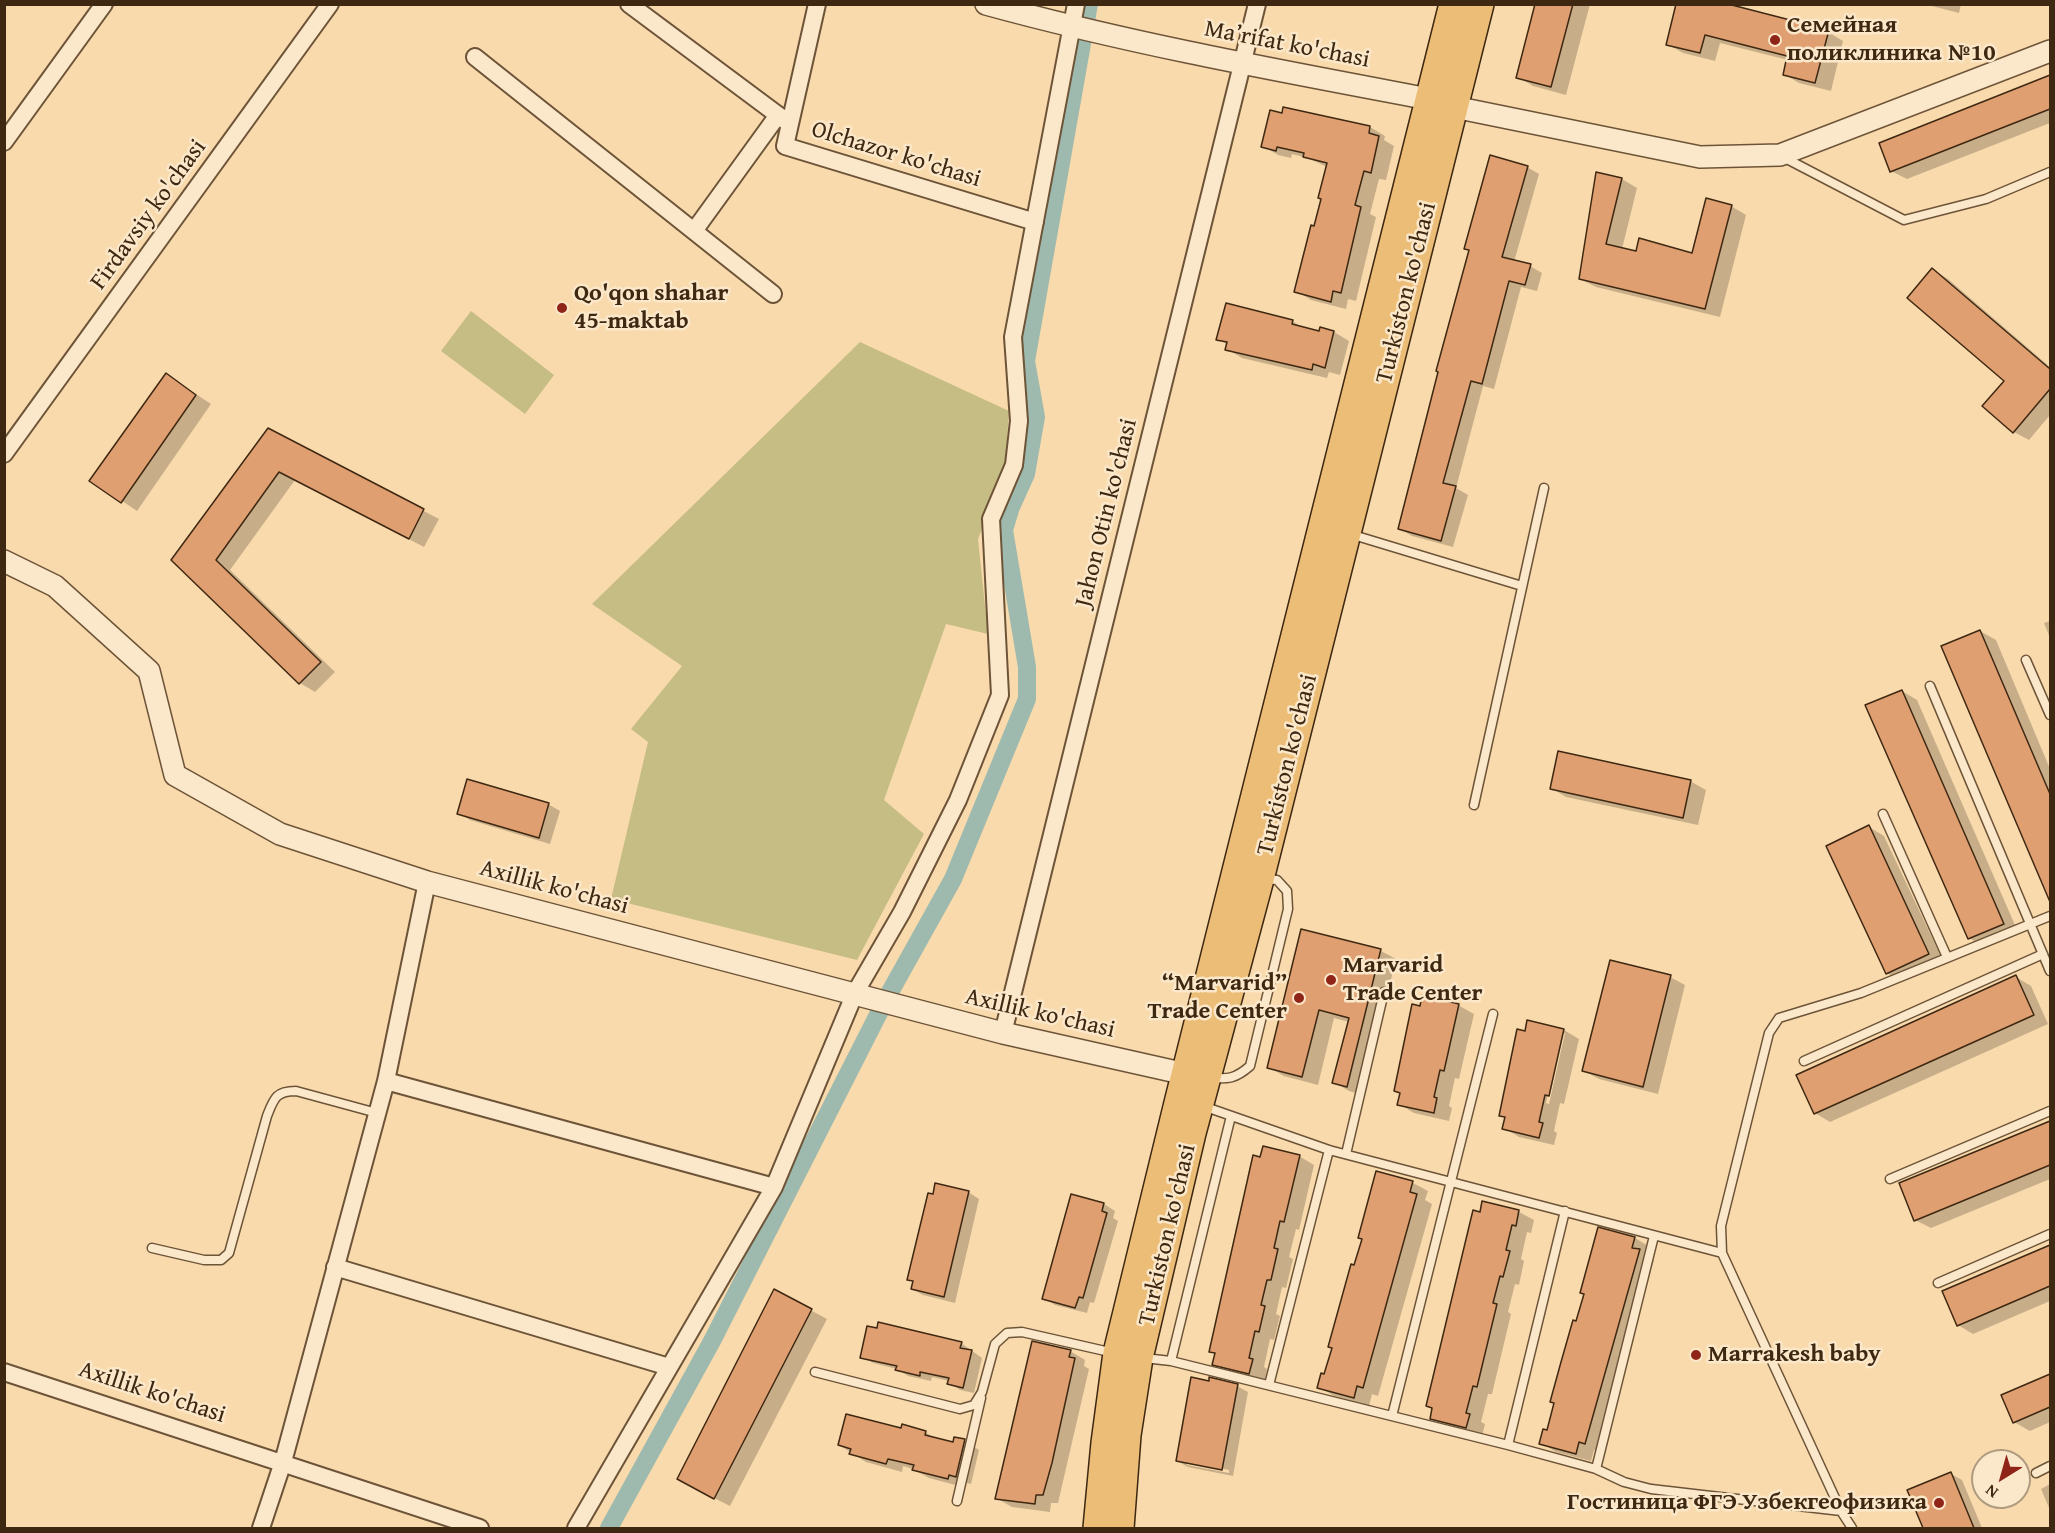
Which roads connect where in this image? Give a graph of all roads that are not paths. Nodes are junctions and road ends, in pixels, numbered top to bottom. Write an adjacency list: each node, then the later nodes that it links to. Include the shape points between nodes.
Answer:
1 (104, 4): 16 (street)
2 (330, 4): 22 (street, Firdavsiy ko'chasi)
3 (629, 4): 15 (street)
4 (817, 4): 15 (street)
5 (986, 4): 10 (street)
6 (1076, 4): 10 (street)
7 (1257, 4): 13 (street, Jahon Otin ko'chasi)
8 (1453, 4): 14 (main road, Turkiston ko'chasi)
9 (1480, 4): 14 (main road, Turkiston ko'chasi)
10 (1072, 28): 13 (street, Ma’rifat ko'chasi); 19 (street)
11 (2050, 51): 17 (street, Ma’rifat ko'chasi)
12 (475, 57): 20 (street)
13 (1243, 64): 14 (street, Ma’rifat ko'chasi); 42 (street, Jahon Otin ko'chasi)
14 (1442, 103): 17 (street, Ma’rifat ko'chasi, via 1700,157); 24 (main road, Turkiston ko'chasi); 44 (main road, Turkiston ko'chasi)
15 (784, 120): 19 (street, Olchazor ko'chasi, via 785,146); 20 (street)
16 (4, 142)
17 (1780, 155): 18 (lane, via 1904,220 1986,199)
18 (2050, 172)
19 (1035, 222): 40 (street, via 1013,337 1019,421 1014,465 991,519 1000,694 958,800)
20 (694, 231): 21 (street)
21 (773, 294)
22 (4, 454)
23 (1544, 488): 26 (lane)
24 (1347, 533): 26 (lane); 32 (main road, Turkiston ko'chasi)
25 (4, 561): 33 (street, Axillik ko'chasi, via 55,586 149,671 175,775 280,834)
26 (1522, 586): 30 (lane)
27 (2026, 660): 29 (lane)
28 (1930, 686): 35 (lane)
29 (2050, 715)
30 (1474, 805)
31 (1883, 814): 37 (lane)
32 (1260, 879): 44 (main road, Turkiston ko'chasi); 44 (lane, via 1277,879 1287,891 1288,909 1250,1066 1239,1076 1227,1079)
33 (427, 882): 40 (street, Axillik ko'chasi); 45 (street)
34 (2050, 916): 35 (lane)
35 (2031, 924): 36 (lane); 37 (lane)
36 (2043, 954): 38 (lane); 43 (lane)
37 (1947, 957): 59 (lane, via 1861,993 1779,1018 1769,1033 1721,1226)
38 (2050, 971)
39 (1384, 992): 51 (lane)
40 (860, 994): 42 (street, Axillik ko'chasi); 54 (street)
41 (1493, 1014): 53 (lane)
42 (1003, 1034): 44 (street, Axillik ko'chasi)
43 (1804, 1061)
44 (1196, 1076): 46 (main road, Turkiston ko'chasi)
45 (386, 1081): 48 (street); 54 (street)
46 (1189, 1102): 49 (lane); 62 (main road, Turkiston ko'chasi)
47 (2050, 1111): 52 (lane)
48 (377, 1113): 58 (lane, via 296,1090 284,1091 273,1099 267,1116 229,1253 221,1260 204,1260); 60 (street)
49 (1231, 1116): 50 (lane); 63 (lane)
50 (1329, 1149): 51 (lane); 67 (lane)
51 (1346, 1154): 53 (lane)
52 (1890, 1179)
53 (1451, 1182): 55 (lane); 69 (lane)
54 (774, 1187): 64 (street)
55 (1565, 1211): 57 (lane); 70 (lane)
56 (2050, 1234): 61 (lane)
57 (1654, 1236): 59 (lane); 73 (lane)
58 (152, 1248)
59 (1722, 1253): 76 (lane)
60 (335, 1267): 64 (street); 71 (street)
61 (1938, 1283)
62 (1128, 1355): 63 (lane); 68 (lane, via 1022,1332 1007,1333 994,1344); 80 (main road, Turkiston ko'chasi, via 1105,1443); 81 (main road, Turkiston ko'chasi)
63 (1171, 1361): 67 (lane)
64 (669, 1367): 79 (street)
65 (4, 1372): 71 (street, Axillik ko'chasi)
66 (815, 1372): 68 (lane, via 960,1409 974,1405)
67 (1269, 1385): 69 (lane)
68 (982, 1392): 75 (lane)
69 (1392, 1416): 70 (lane)
70 (1508, 1445): 73 (lane)
71 (283, 1462): 77 (street); 78 (street, Axillik ko'chasi)
72 (2050, 1466): 74 (lane)
73 (1596, 1469): 76 (lane, via 1651,1489)
74 (2036, 1473)
75 (957, 1501)
76 (1841, 1511): 82 (lane)
77 (261, 1528)
78 (480, 1528)
79 (576, 1528)
80 (1097, 1528)
81 (1120, 1528)
82 (1852, 1528)

